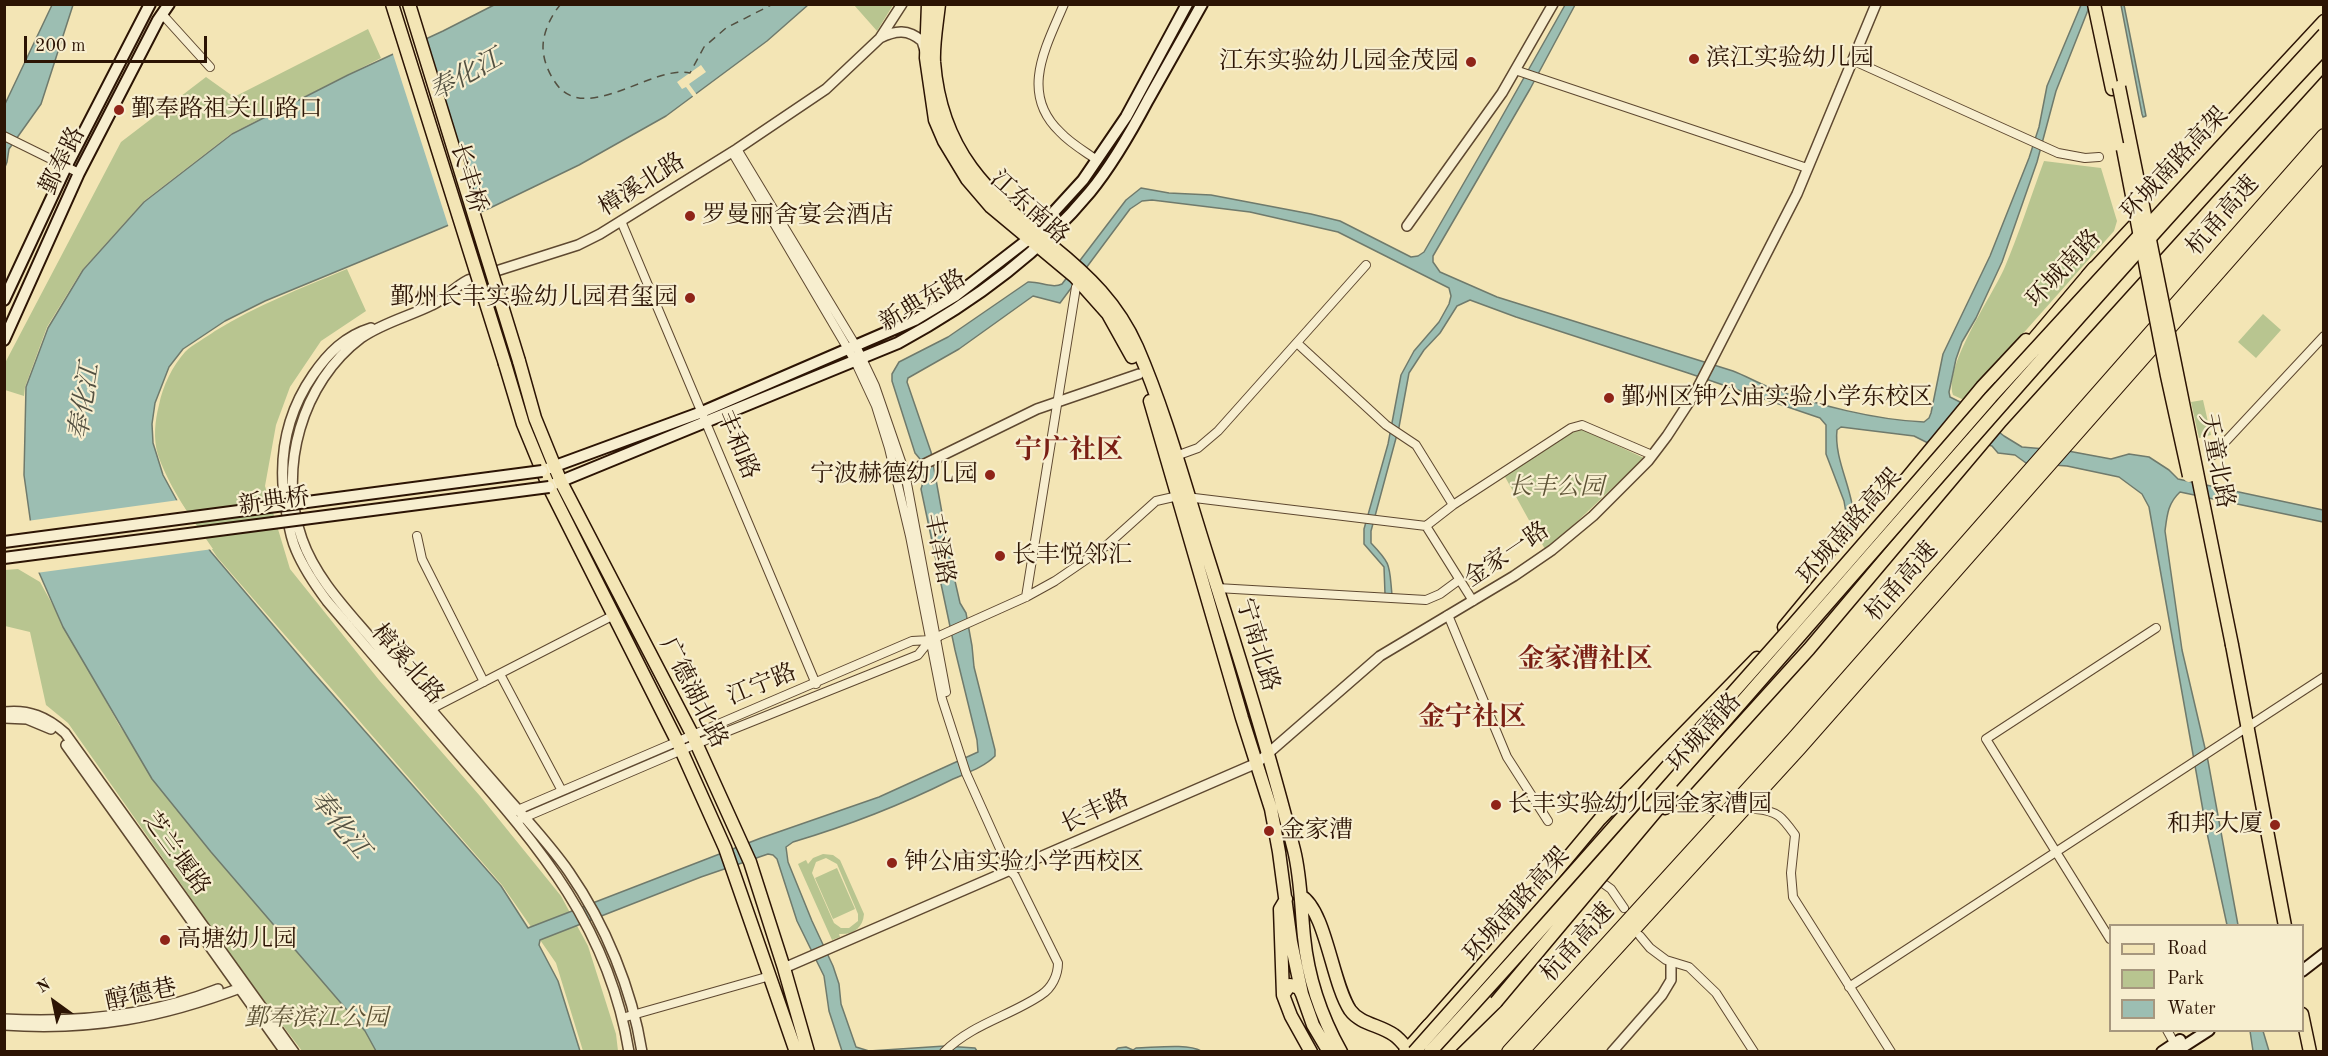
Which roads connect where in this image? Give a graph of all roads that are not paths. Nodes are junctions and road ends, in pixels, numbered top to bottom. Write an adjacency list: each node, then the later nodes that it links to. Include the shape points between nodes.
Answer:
1 (150, 4): 31 (main road, 鄞奉路)
2 (392, 4): 48 (main road, 长丰桥, bridge)
3 (409, 4): 47 (main road, 长丰桥, bridge)
4 (902, 4): 17 (street, 樟溪北路)
5 (928, 4): 19 (main road, 江东南路)
6 (939, 4): 36 (main road, 江东南路, via 934,61 944,118 976,174)
7 (1064, 4): 30 (street, via 1039,66 1041,101 1057,130)
8 (1187, 4): 30 (main road, 新典东路, via 1126,117)
9 (1202, 4): 36 (main road, 新典东路, via 1122,147 1090,192)
10 (1553, 4): 23 (street)
11 (1876, 4): 20 (street, 金家一路)
12 (2094, 4): 24 (main road, 天童北路)
13 (2103, 4): 24 (main road, 天童北路)
14 (165, 9): 22 (street); 33 (main road, 鄞奉路)
15 (2324, 21): 38 (main road, 环城南路)
16 (2324, 34): 68 (main road, 环城南路高架, bridge, via 1991,397)
17 (880, 38): 19 (street, via 894,31 907,32 922,42); 27 (street, 樟溪北路, via 826,89)
18 (2324, 48): 83 (main road, 环城南路高架, bridge, via 2113,279)
19 (926, 58): 36 (main road, 江东南路, via 934,120 967,179 991,207)
20 (1852, 60): 29 (street, via 2058,153); 32 (street, 金家一路)
21 (2324, 64): 95 (main road, 环城南路, via 2001,421 1809,649)
22 (210, 67)
23 (1517, 71): 32 (street); 35 (street)
24 (2116, 88): 87 (main road, 天童北路, bridge)
25 (4, 136): 31 (street)
26 (2324, 136): 53 (highway, 杭甬高速)
27 (735, 151): 34 (street, 樟溪北路); 45 (street, 丰泽路)
28 (2324, 152): 53 (highway, 杭甬高速)
29 (2099, 157)
30 (1096, 160): 36 (main road, 新典东路)
31 (66, 167): 33 (street); 40 (main road, 鄞奉路)
32 (1807, 168): 54 (street, 金家一路, via 1695,393)
33 (80, 172): 43 (main road, 鄞奉路)
34 (621, 221): 41 (street, 樟溪北路, via 578,245 468,280 442,300); 51 (street, 丰和路)
35 (1407, 226)
36 (1038, 239): 39 (main road, 江东南路); 45 (main road, 新典东路, via 915,320); 46 (main road, 新典东路, via 942,319)
37 (1366, 265): 44 (street)
38 (2094, 268): 68 (main road, bridge); 92 (main road, 环城南路, via 1982,387 1769,645)
39 (1075, 272): 49 (main road, 宁南北路, via 1108,314); 50 (street); 56 (main road, 宁南北路, via 1105,294 1120,315 1162,410)
40 (4, 300)
41 (400, 320): 84 (street, 樟溪北路, via 362,337 328,371 312,395 295,450 294,498 302,539 319,572); 98 (street, 樟溪北路, via 354,333 344,340 323,360 303,390 290,418 283,449 282,492 292,543 327,601)
42 (2324, 336): 55 (street)
43 (4, 340)
44 (1297, 343): 56 (street, via 1209,440); 64 (street, via 1386,425 1416,445)
45 (852, 348): 46 (street, 丰泽路); 51 (main road, 新典东路)
46 (859, 360): 52 (main road, 新典东路); 60 (street, 丰泽路)
47 (519, 361): 57 (main road, 广德湖北路)
48 (505, 364): 58 (main road, 广德湖北路)
49 (1139, 374): 50 (street); 63 (main road, 宁南北路)
50 (1056, 403): 60 (street); 72 (street)
51 (702, 412): 52 (street, 丰和路); 57 (main road, 新典东路)
52 (706, 423): 61 (main road, 新典东路); 81 (street, 丰和路)
53 (2063, 441): 59 (highway, 杭甬高速)
54 (1652, 455): 64 (street, via 1582,425 1571,428); 73 (street, 金家一路, via 1593,516 1552,550)
55 (2213, 455)
56 (1176, 456): 63 (main road, 宁南北路)
57 (555, 467): 58 (main road, 新典东路); 61 (main road, 广德湖北路)
58 (542, 471): 62 (main road, 广德湖北路); 67 (main road, 新典桥, bridge)
59 (2035, 473): 151 (highway, 杭甬高速); 152 (highway, 杭甬高速, via 1799,748)
60 (901, 476): 77 (street, 丰泽路)
61 (561, 482): 62 (main road, 新典东路); 88 (main road, 广德湖北路)
62 (549, 487): 69 (main road, 新典桥, bridge); 74 (main road, 广德湖北路)
63 (1184, 497): 65 (street); 71 (main road, 宁南北路); 72 (street, via 1156,501 1106,546); 91 (main road, 宁南北路)
64 (1453, 505): 65 (street)
65 (1426, 526): 70 (street)
66 (417, 536): 80 (street, via 422,559)
67 (4, 542)
68 (1864, 544): 82 (main road, 环城南路高架, bridge)
69 (4, 558)
70 (1460, 579): 71 (street, via 1426,600); 73 (street)
71 (1217, 588): 90 (main road, 宁南北路)
72 (1026, 597): 77 (street)
73 (1473, 601): 75 (street, 金家一路)
74 (614, 615): 78 (street); 89 (main road, 广德湖北路)
75 (1448, 615): 90 (street, 金家一路, via 1380,656); 99 (street, via 1507,756)
76 (2156, 628): 100 (street, via 1986,739)
77 (936, 637): 81 (street, 江宁路, via 912,641); 88 (street, 江宁路, via 918,655); 93 (street, 丰泽路, via 947,697); 93 (street, 丰泽路, via 942,699)
78 (500, 674): 80 (street); 94 (street)
79 (2324, 677): 87 (street)
80 (484, 682): 84 (street)
81 (816, 684): 88 (street, 江宁路)
82 (1722, 706): 131 (main road, bridge, via 1684,741); 138 (main road, 环城南路高架, bridge)
83 (1736, 708): 149 (main road, 环城南路高架, bridge); 150 (main road, bridge, via 1684,778 1497,1002)
84 (431, 709): 98 (street, 樟溪北路)
85 (4, 712): 120 (street, 芝兰堰路, via 39,715 65,733)
86 (4, 718): 120 (street, 芝兰堰路, via 36,721 59,736)
87 (2244, 726): 100 (street); 109 (main road); 110 (main road, 天童北路)
88 (694, 739): 89 (street, 江宁路); 117 (main road, 广德湖北路, via 750,862)
89 (679, 746): 94 (street, 江宁路); 98 (street, 江宁路); 119 (main road, 广德湖北路, via 735,871)
90 (1269, 752): 91 (street, 金家一路); 104 (main road, 宁南北路, via 1296,857)
91 (1257, 763): 102 (street, 长丰路); 105 (main road, 宁南北路, via 1271,810)
92 (1649, 769): 95 (street); 101 (main road, 环城南路)
93 (968, 772): 102 (street, 丰泽路)
94 (562, 791): 98 (street, 江宁路)
95 (1677, 795): 97 (street); 103 (main road, 环城南路)
96 (1756, 809): 121 (street, via 1784,818 1795,835 1793,897)
97 (1714, 811)
98 (517, 815): 124 (street, 樟溪北路, via 567,870 586,898); 125 (street, 樟溪北路, via 589,927)
99 (1548, 821)
100 (2058, 853): 112 (street); 121 (street)
101 (1569, 857): 103 (street); 131 (main road, 环城南路)
102 (1013, 872): 117 (street, 长丰路); 145 (street, 丰泽路, via 1058,963 1058,971 1042,994 961,1037)
103 (1597, 879): 106 (street, via 1611,889); 150 (main road, 环城南路, via 1495,988)
104 (1301, 895): 107 (main road); 108 (main road, 宁南北路)
105 (1286, 898): 122 (main road, 宁南北路); 123 (main road, via 1280,909)
106 (1624, 908)
107 (1317, 918): 108 (main road); 138 (main road, via 1350,1010 1394,1035)
108 (1303, 921): 148 (main road, 宁南北路, via 1312,982 1326,1025)
109 (2277, 924)
110 (2285, 924)
111 (1640, 936): 116 (street)
112 (2109, 937)
113 (2324, 945): 115 (main road)
114 (2324, 954): 118 (main road)
115 (2304, 960)
116 (1671, 963): 153 (street, via 1671,980 1662,995); 154 (street, via 1689,967 1716,993)
117 (784, 968): 127 (main road, 广德湖北路)
118 (2304, 969)
119 (770, 976): 124 (street); 130 (main road, 广德湖北路)
120 (241, 984): 126 (street, 醇德巷, via 114,1015 66,1021); 129 (street, 醇德巷, via 207,1000 125,1021 54,1028); 137 (street, 芝兰堰路)
121 (1849, 987): 155 (street)
122 (1302, 994): 123 (main road, via 1290,985); 147 (main road, 宁南北路, via 1313,1025)
123 (1283, 995): 146 (main road)
124 (635, 1014): 125 (street); 140 (street, 樟溪北路)
125 (622, 1018): 139 (street, 樟溪北路)
126 (4, 1019)
127 (799, 1020): 143 (main road, 广德湖北路); 144 (main road, via 809,1033)
128 (2304, 1024): 158 (main road)
129 (4, 1025)
130 (790, 1032): 141 (main road); 142 (main road, 广德湖北路)
131 (1423, 1032): 138 (main road, 环城南路)
132 (2168, 1032): 136 (street)
133 (2193, 1032): 136 (main road)
134 (2205, 1032): 136 (main road)
135 (2297, 1032): 157 (main road)
136 (2176, 1048): 156 (main road)
137 (287, 1050)
138 (1409, 1051)
139 (629, 1052)
140 (642, 1052)
141 (788, 1052)
142 (796, 1052)
143 (808, 1052)
144 (815, 1052)
145 (944, 1052)
146 (1311, 1052)
147 (1329, 1052)
148 (1341, 1052)
149 (1430, 1052)
150 (1443, 1052)
151 (1509, 1052)
152 (1521, 1052)
153 (1612, 1052)
154 (1754, 1052)
155 (1891, 1052)
156 (2162, 1052)
157 (2302, 1052)
158 (2310, 1052)

